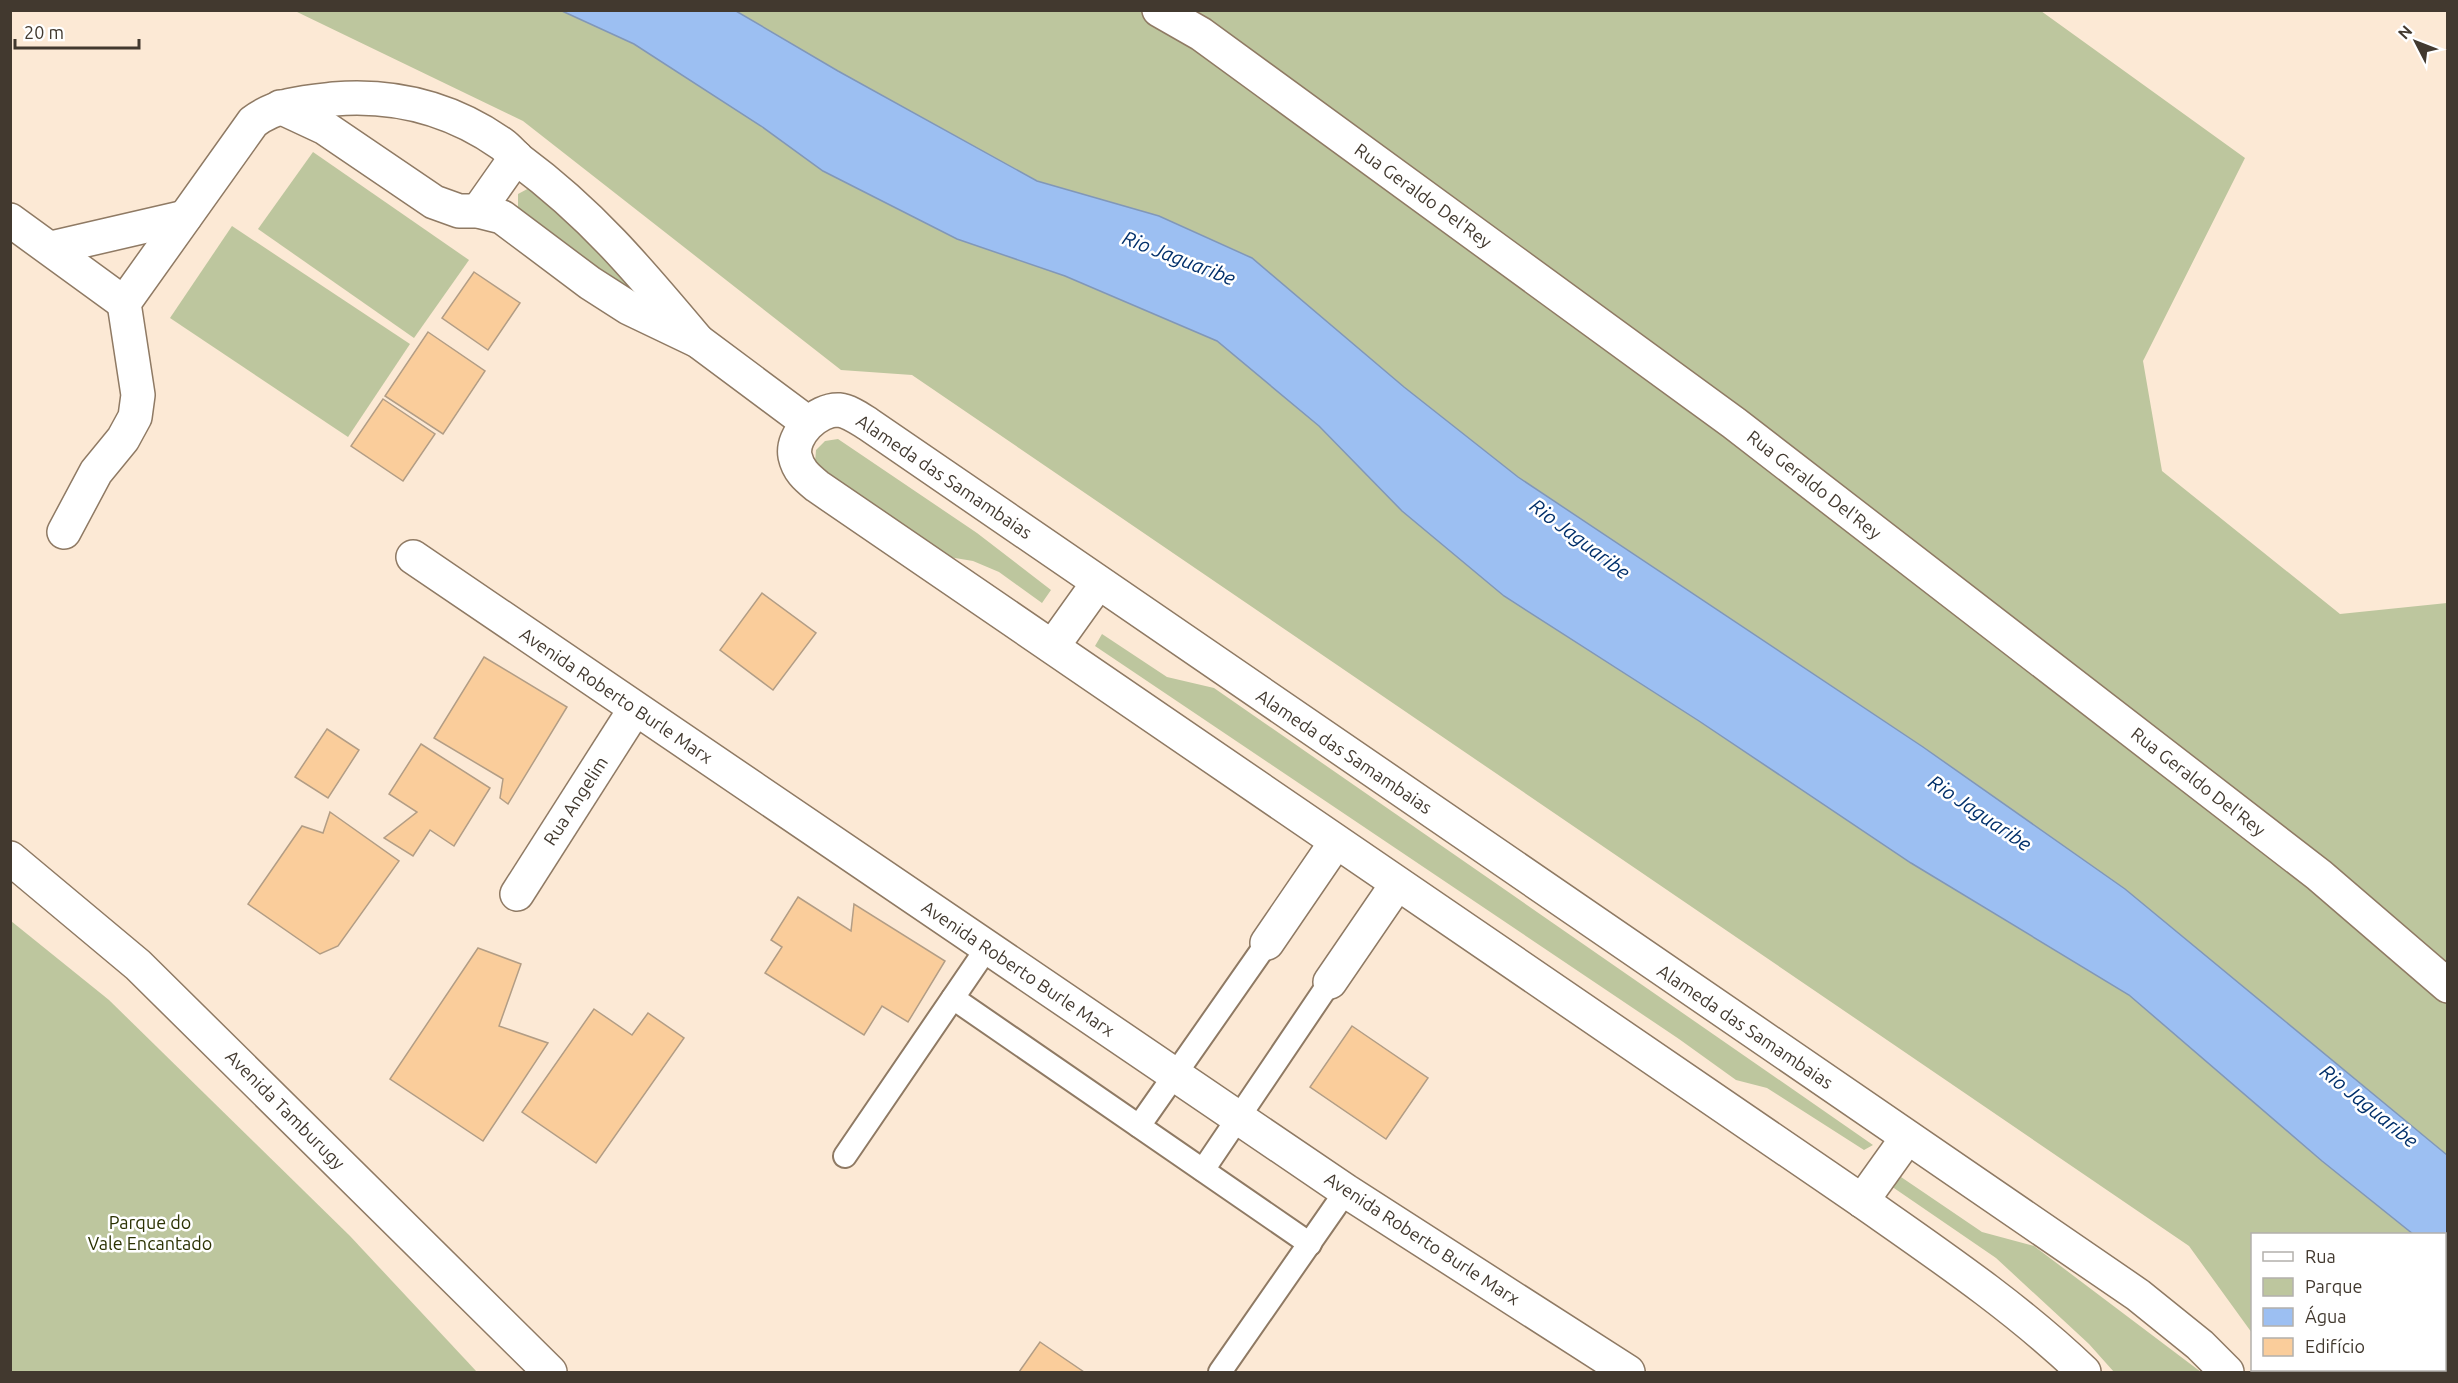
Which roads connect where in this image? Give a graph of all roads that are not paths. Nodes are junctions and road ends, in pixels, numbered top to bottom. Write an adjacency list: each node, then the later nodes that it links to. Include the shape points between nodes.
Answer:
1 (1160, 10): 23 (street, Rua Geraldo Del'Rey, via 1201,34 1734,423 2319,875)
2 (280, 107): 3 (street, via 357,97 392,99 434,109 468,123); 4 (street, via 325,128 434,202 459,211); 5 (street, via 266,111 253,122)
3 (516, 157): 4 (street); 9 (street, via 574,202 612,239)
4 (478, 211): 9 (street, via 502,217 629,308)
5 (185, 217): 7 (street); 8 (street)
6 (10, 220): 7 (street)
7 (51, 248): 8 (street)
8 (124, 303): 11 (street, via 138,395 135,417 96,472)
9 (698, 341): 10 (street)
10 (808, 423): 13 (street, Alameda das Samambaias, via 823,413 838,410 855,416); 14 (street, via 797,439 794,455 801,472)
11 (64, 532)
12 (413, 557): 15 (street, Avenida Roberto Burle Marx)
13 (1098, 583): 14 (street); 28 (street, Alameda das Samambaias)
14 (1053, 646): 16 (street)
15 (635, 709): 19 (street, Rua Angelim); 21 (street, Avenida Roberto Burle Marx)
16 (1336, 842): 18 (street); 20 (street)
17 (10, 858): 34 (street, Avenida Tamburugy, via 138,965)
18 (1397, 884): 22 (street); 32 (street)
19 (517, 894)
20 (1267, 943): 25 (lane)
21 (987, 948): 24 (lane); 25 (street, Avenida Roberto Burle Marx)
22 (1330, 982): 26 (lane)
23 (2448, 986)
24 (953, 998): 27 (lane); 29 (lane)
25 (1175, 1075): 26 (street, Avenida Roberto Burle Marx); 27 (lane)
26 (1239, 1117): 30 (lane); 31 (street, Avenida Roberto Burle Marx)
27 (1139, 1126): 30 (lane)
28 (1907, 1138): 32 (street); 38 (street, Alameda das Samambaias, via 2138,1295)
29 (845, 1156)
30 (1203, 1170): 33 (lane)
31 (1346, 1191): 33 (lane); 36 (street, Avenida Roberto Burle Marx)
32 (1862, 1201): 37 (street, via 1982,1285)
33 (1310, 1244): 35 (lane)
34 (550, 1372)
35 (1220, 1372)
36 (1628, 1372)
37 (2084, 1372)
38 (2227, 1372)

